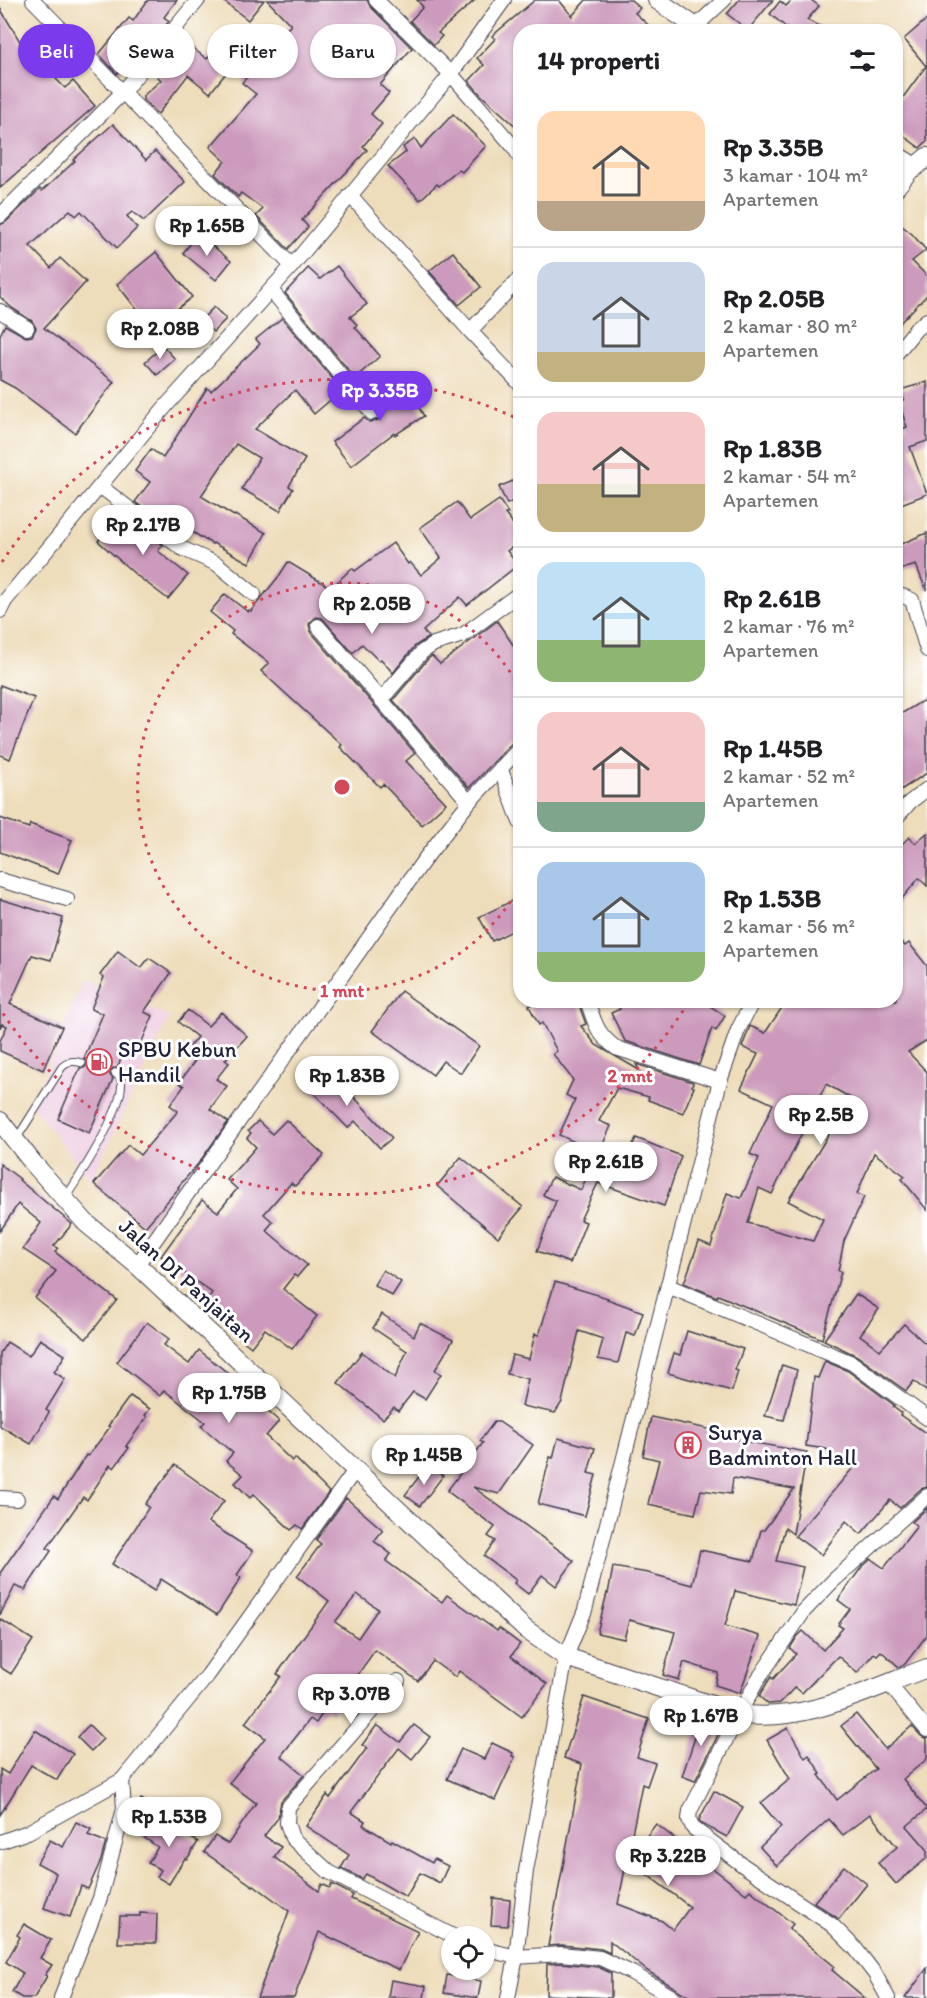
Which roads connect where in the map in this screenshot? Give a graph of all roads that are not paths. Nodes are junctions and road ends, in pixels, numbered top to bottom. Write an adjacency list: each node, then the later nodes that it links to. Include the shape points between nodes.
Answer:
1 (33, 0): 10 (street)
2 (198, 0): 10 (street)
3 (376, 0): 9 (street)
4 (504, 0): 9 (street)
5 (657, 0): 7 (street)
6 (724, 0): 8 (street)
7 (692, 24)
8 (703, 24)
9 (452, 74): 11 (street); 15 (street)
10 (123, 92): 16 (street); 17 (street)
11 (513, 146)
12 (903, 157): 13 (street)
13 (921, 162): 14 (street)
14 (903, 182)
15 (350, 195): 17 (street); 23 (street)
16 (0, 216)
17 (292, 266): 19 (street)
18 (513, 286): 23 (street)
19 (271, 290): 26 (street); 27 (street, via 165,406)
20 (0, 311): 22 (street)
21 (927, 320): 24 (street)
22 (27, 328)
23 (471, 331): 25 (street)
24 (903, 345)
25 (513, 376)
26 (372, 413)
27 (101, 487): 28 (street, via 181,548 217,564); 31 (street)
28 (254, 594)
29 (903, 596): 33 (street, via 912,600)
30 (513, 598): 34 (street, via 463,635 422,652)
31 (0, 611)
32 (318, 626): 34 (street)
33 (927, 650)
34 (381, 700): 38 (street)
35 (513, 756): 36 (street)
36 (501, 770): 38 (street); 39 (street)
37 (927, 789): 40 (street)
38 (468, 802): 51 (street)
39 (513, 803)
40 (903, 810)
41 (0, 880): 42 (street)
42 (67, 899)
43 (590, 1008): 47 (street, via 603,1038 616,1048)
44 (749, 1008): 47 (street)
45 (82, 1063): 49 (lane, via 74,1060 62,1067)
46 (115, 1073): 50 (lane, via 121,1079 122,1093 95,1152)
47 (720, 1081): 52 (street)
48 (0, 1121): 49 (street, Jalan DI Panjaitan)
49 (16, 1140): 50 (street, Jalan DI Panjaitan)
50 (65, 1199): 51 (street, Jalan DI Panjaitan)
51 (136, 1265): 54 (street, Jalan DI Panjaitan)
52 (668, 1286): 53 (street, via 852,1363); 58 (street, via 585,1610)
53 (927, 1418)
54 (356, 1469): 58 (street, Jalan DI Panjaitan, via 525,1629); 64 (street, via 208,1675)
55 (927, 1496): 62 (street, via 804,1611)
56 (0, 1498): 57 (street)
57 (17, 1499)
58 (566, 1657): 62 (street, Jalan DI Panjaitan); 68 (street, via 526,1871)
59 (927, 1668): 61 (street, Jalan DI Panjaitan)
60 (398, 1681): 66 (street, via 288,1807 287,1823 292,1838 329,1872)
61 (888, 1683): 62 (street, Jalan DI Panjaitan, via 814,1708 777,1715); 63 (street)
62 (739, 1713): 72 (street, via 690,1811 693,1827 832,1925 855,1948)
63 (927, 1730)
64 (122, 1780): 65 (street, via 28,1832); 69 (street, via 124,1809 103,1887)
65 (0, 1842)
66 (441, 1930)
67 (495, 1952): 68 (street)
68 (516, 1957): 70 (street); 71 (street, via 561,1954 600,1958)
69 (61, 1998)
70 (508, 1998)
71 (674, 1998)
72 (888, 1998)

